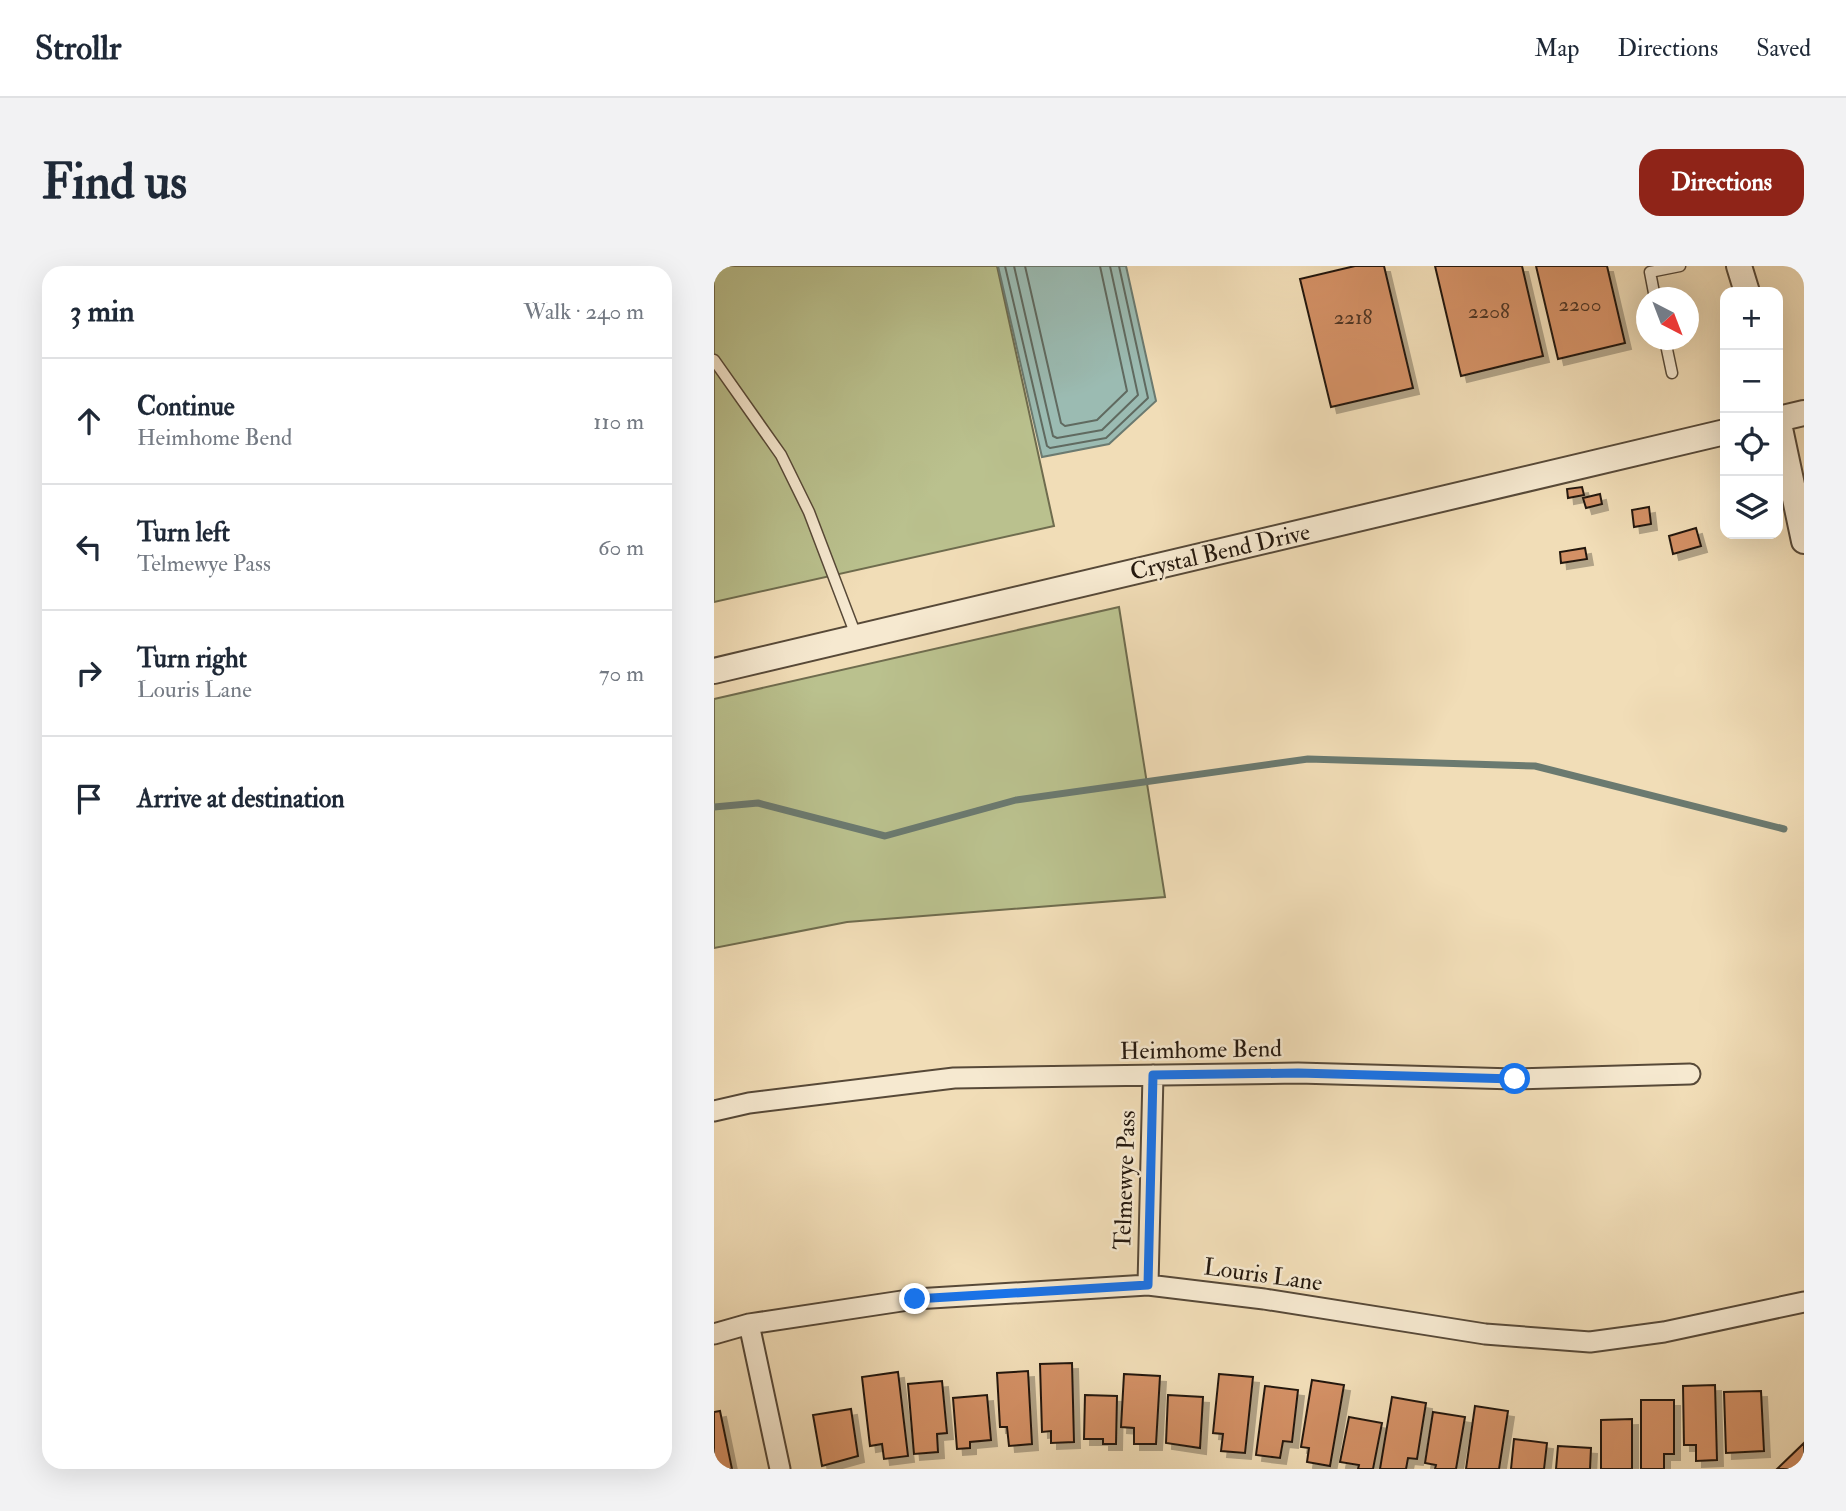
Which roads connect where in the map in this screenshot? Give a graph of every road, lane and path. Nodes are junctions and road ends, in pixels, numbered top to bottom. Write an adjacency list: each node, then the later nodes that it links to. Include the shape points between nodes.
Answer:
1 (1680, 266): 3 (lane, via 1650,272)
2 (1739, 266): 4 (street)
3 (1653, 287)
4 (1745, 287)
5 (1667, 350): 7 (lane)
6 (714, 360): 13 (lane, via 781,455 809,512)
7 (1672, 373)
8 (1804, 413): 9 (street)
9 (1783, 418)
10 (1720, 433): 13 (street, Crystal Bend Drive)
11 (1783, 442): 12 (street)
12 (1804, 541)
13 (857, 638): 14 (street, Crystal Bend Drive)
14 (714, 671)
15 (1690, 1074): 16 (street, Heimhome Bend, via 1515,1079 1298,1073)
16 (1153, 1075): 17 (street, Heimhome Bend, via 954,1078); 18 (street, Telmewye Pass)
17 (714, 1111)
18 (1148, 1285): 19 (street, Louris Lane, via 1485,1334 1590,1342 1664,1332); 20 (street, Louris Lane, via 915,1299)
19 (1804, 1302)
20 (749, 1324): 21 (street, Louris Lane); 22 (street)
21 (714, 1334)
22 (780, 1469)

